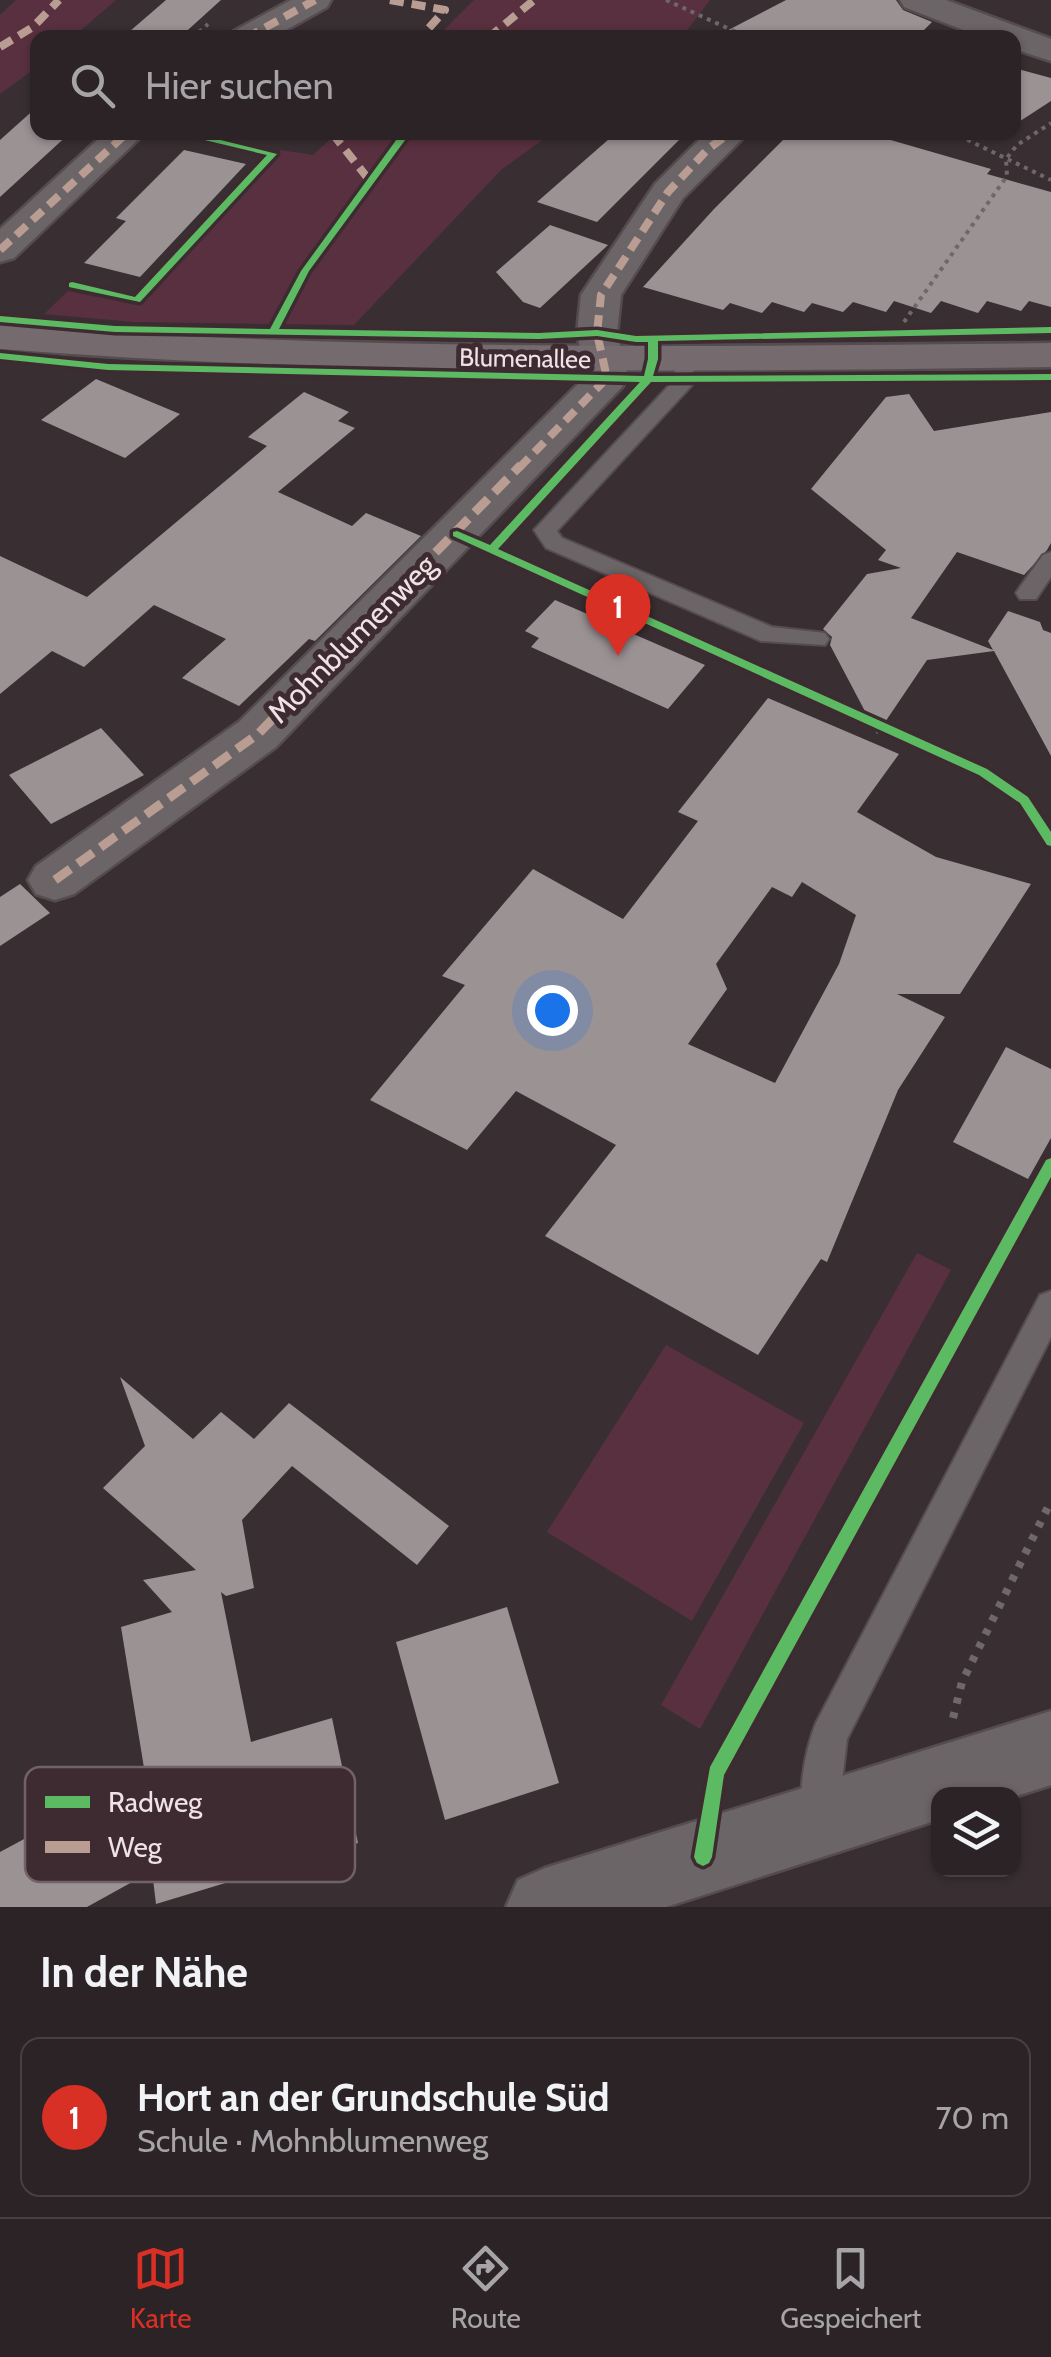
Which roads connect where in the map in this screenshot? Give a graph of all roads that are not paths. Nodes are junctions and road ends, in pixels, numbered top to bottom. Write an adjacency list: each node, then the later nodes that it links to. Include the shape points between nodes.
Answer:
1 (315, 0): 3 (street)
2 (916, 0): 4 (street)
3 (261, 30)
4 (995, 30)
5 (1021, 40): 6 (street)
6 (1051, 51)
7 (119, 140): 9 (street)
8 (720, 140): 13 (street, via 668,192 601,295 597,333)
9 (0, 250)
10 (0, 338): 13 (street, Blumenallee, via 116,348)
11 (1051, 355): 12 (street, Blumenallee)
12 (684, 359): 13 (street, Blumenallee); 16 (lane, via 686,380 546,530 554,543 769,635)
13 (604, 360): 17 (street, Mohnblumenweg, via 607,378 258,734)
14 (1051, 560): 15 (lane)
15 (1028, 593)
16 (817, 638)
17 (55, 880)
18 (1051, 1304): 20 (lane, via 829,1736)
19 (1051, 1748): 20 (street)
20 (818, 1822): 21 (street)
21 (545, 1907)

